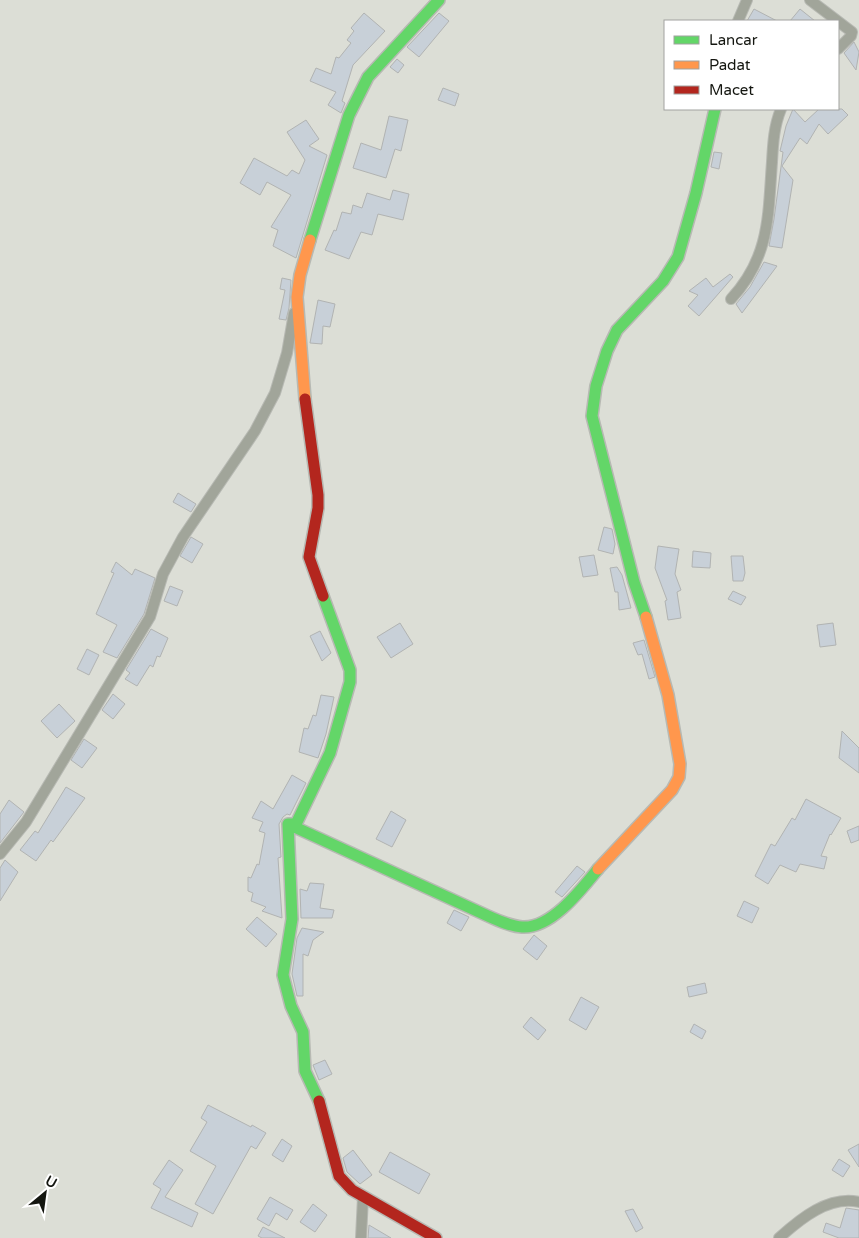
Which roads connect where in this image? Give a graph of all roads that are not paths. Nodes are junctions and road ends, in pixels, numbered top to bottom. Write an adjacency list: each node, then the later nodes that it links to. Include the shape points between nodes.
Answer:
1 (439, 0): 10 (street, via 368,77 349,115 323,194)
2 (747, 0): 4 (street)
3 (810, 0): 5 (street)
4 (738, 20)
5 (836, 20)
6 (839, 22): 7 (street, via 852,32)
7 (839, 47)
8 (715, 110): 12 (street, via 678,257 663,281 616,330 596,386 592,416 634,582 668,695 680,764 679,777 672,790 610,854 578,894 552,917 524,927 488,916)
9 (781, 110): 11 (street, via 774,132 768,224 758,260 745,284)
10 (297, 297): 12 (street, via 303,384 318,495 310,557 350,670 345,700 324,769 296,824); 13 (street, via 288,353 275,392 255,431 182,537 163,574 150,617 26,822)
11 (731, 299)
12 (288, 824): 14 (street, via 292,919 283,975 291,1006 303,1032 305,1071 318,1100 339,1176 344,1184)
13 (0, 854)
14 (363, 1197): 16 (street); 17 (street)
15 (859, 1202): 18 (street, via 838,1201 824,1206)
16 (361, 1238)
17 (436, 1238)
18 (779, 1238)

